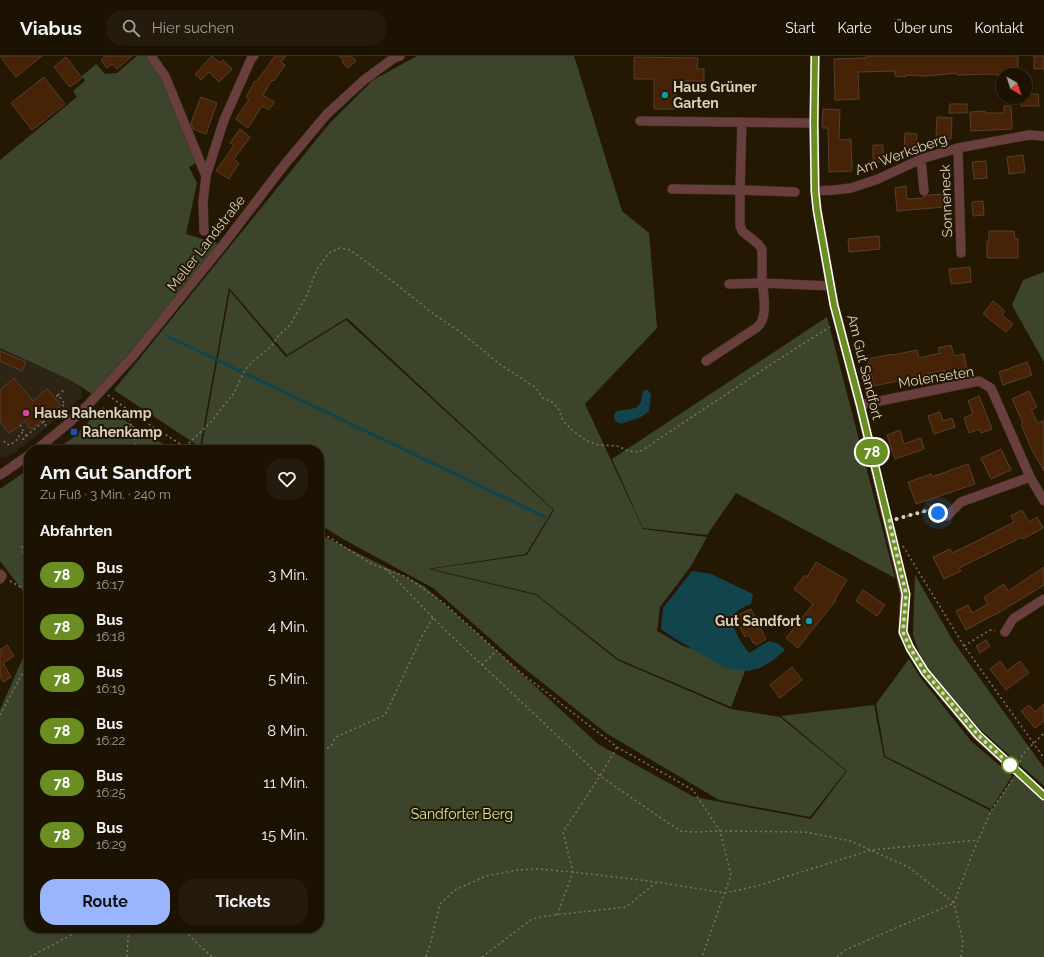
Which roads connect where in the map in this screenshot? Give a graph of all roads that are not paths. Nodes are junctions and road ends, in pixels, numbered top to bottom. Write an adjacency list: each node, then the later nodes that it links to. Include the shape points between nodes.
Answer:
1 (151, 56): 11 (street, via 165,76)
2 (254, 56): 11 (street, via 224,120)
3 (400, 56): 24 (street, Meller Landstraße, via 364,80 327,114 133,356 97,396)
4 (815, 56): 7 (street, Am Gut Sandfort)
5 (640, 121): 6 (street)
6 (742, 122): 7 (street); 13 (street)
7 (814, 123): 14 (street, Am Gut Sandfort)
8 (1044, 136): 9 (street, Am Werksberg, via 1029,135)
9 (958, 148): 10 (street, Am Werksberg); 18 (street, Sonneneck)
10 (921, 159): 14 (street, Am Werksberg, via 878,179 851,188); 15 (street)
11 (206, 176): 17 (street, via 203,202)
12 (672, 189): 13 (street)
13 (740, 190): 16 (street); 19 (street, via 740,225 742,231 762,249)
14 (815, 191): 21 (street, Am Gut Sandfort)
15 (924, 191)
16 (795, 192)
17 (204, 231)
18 (961, 253)
19 (762, 283): 20 (street); 21 (street); 22 (street, via 764,294 761,323)
20 (729, 284)
21 (831, 286): 23 (street, Am Gut Sandfort)
22 (706, 361)
23 (860, 404): 27 (street, Molenseten, via 979,381 992,388); 32 (street, Am Gut Sandfort, via 906,594 903,632 910,648 925,672 978,735)
24 (42, 445)
25 (24, 458): 26 (street)
26 (0, 475)
27 (1030, 477): 28 (street, Molenseten); 29 (street, via 961,502)
28 (1044, 501)
29 (946, 516)
30 (1044, 599): 31 (street, via 1012,619)
31 (1005, 632)
32 (1044, 796)

